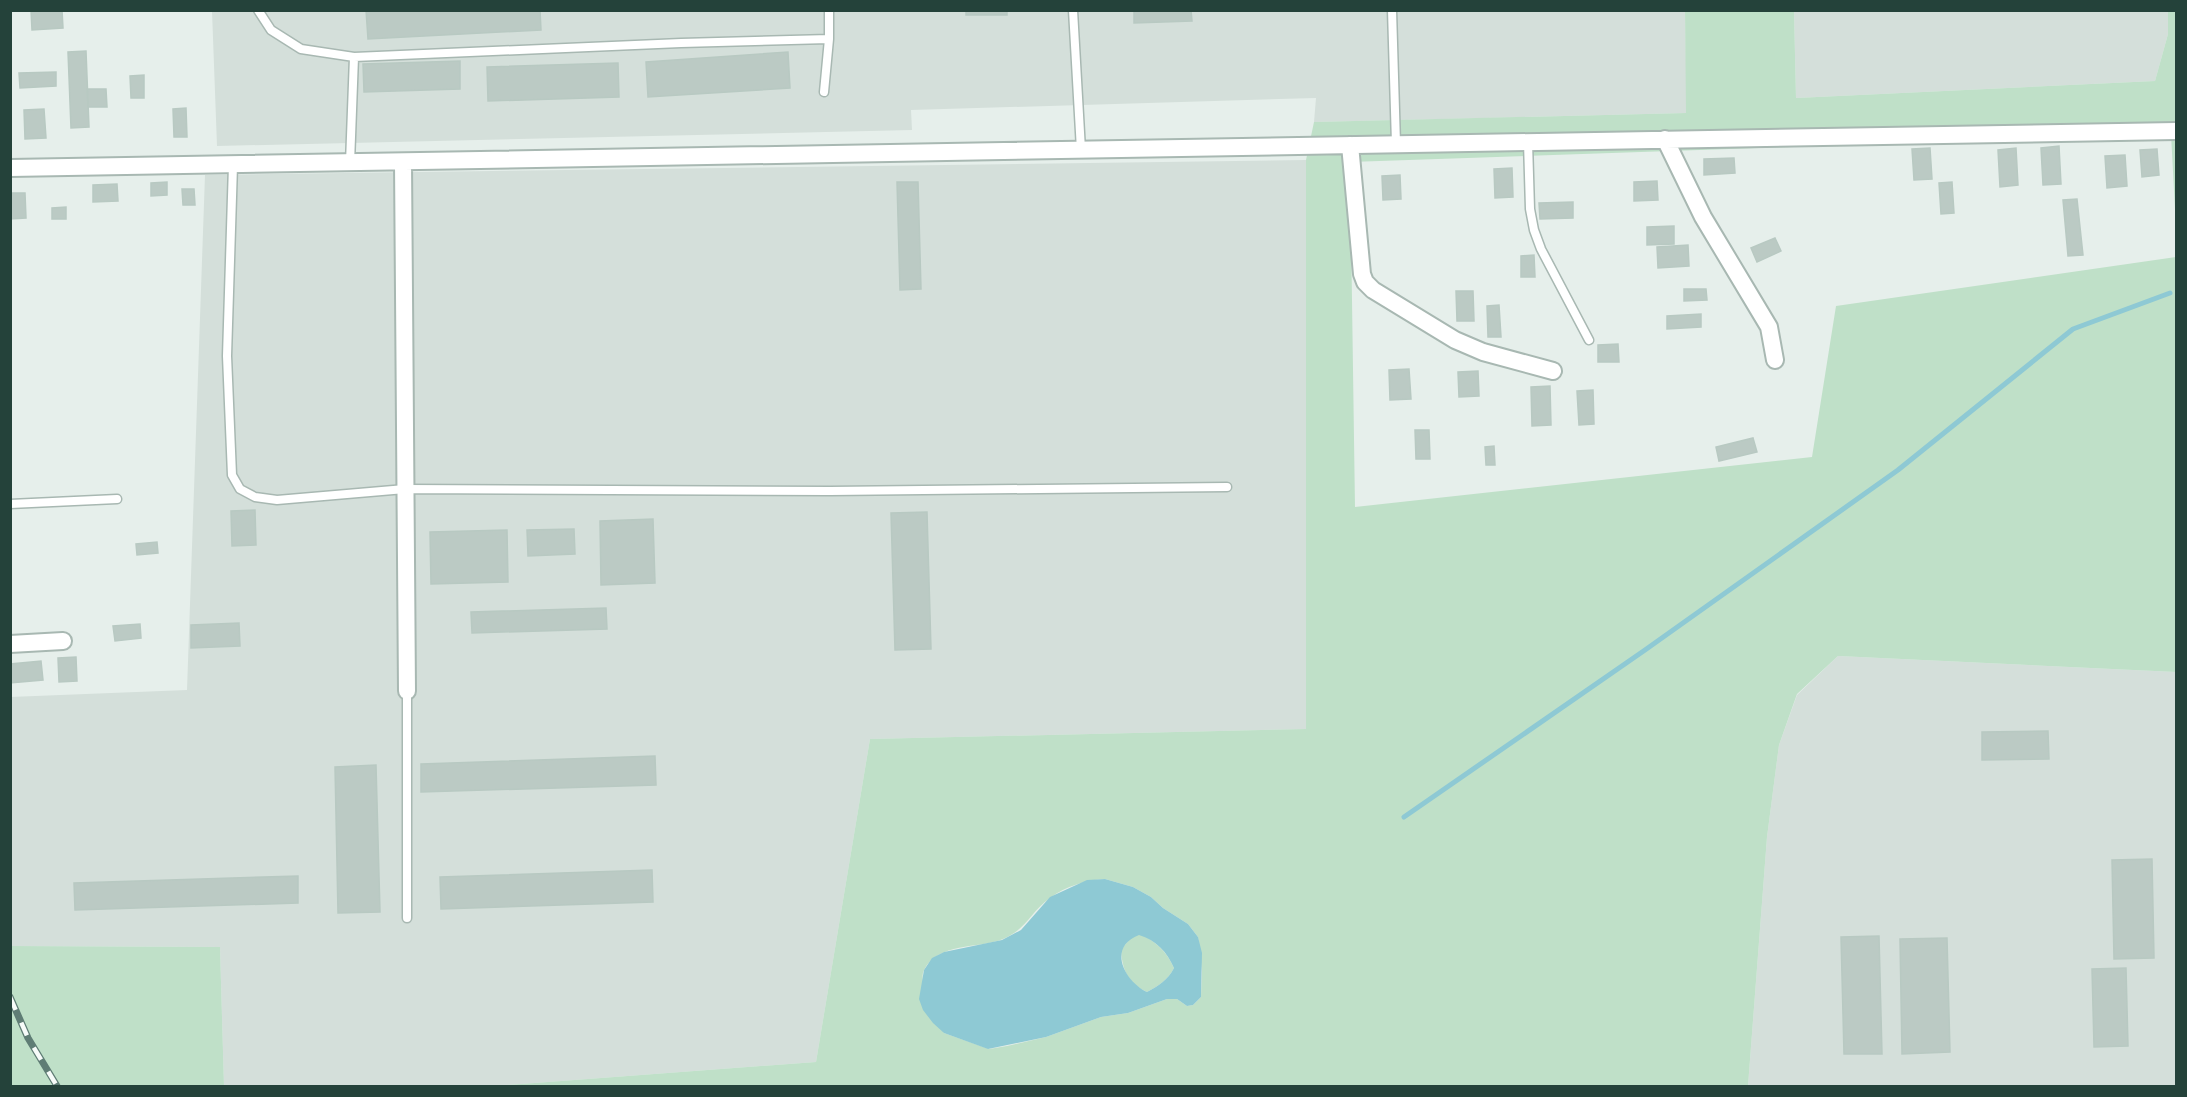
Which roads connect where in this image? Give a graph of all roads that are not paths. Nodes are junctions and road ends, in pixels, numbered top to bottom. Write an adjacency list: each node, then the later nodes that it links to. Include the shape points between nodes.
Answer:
1 (258, 10): 6 (lane, via 271,30 301,49)
2 (829, 10): 5 (lane)
3 (1073, 10): 13 (lane)
4 (1392, 10): 11 (lane)
5 (829, 39): 6 (lane); 7 (lane)
6 (354, 57): 15 (lane)
7 (824, 92)
8 (2176, 130): 9 (street)
9 (1665, 140): 10 (street); 19 (street, via 1703,217 1769,327)
10 (1528, 142): 11 (street); 18 (lane, via 1534,230)
11 (1396, 144): 12 (street)
12 (1350, 145): 13 (street); 20 (street, via 1365,282 1455,340)
13 (1081, 150): 14 (street)
14 (403, 162): 15 (street); 22 (street)
15 (350, 163): 16 (street)
16 (233, 165): 17 (street); 22 (lane, via 227,356 232,475 240,489 255,497 277,500)
17 (10, 168)
18 (1589, 340)
19 (1775, 360)
20 (1553, 371)
21 (1227, 487): 22 (lane, via 830,491)
22 (405, 489): 27 (street)
23 (117, 499): 24 (lane)
24 (10, 504)
25 (63, 641): 26 (street)
26 (10, 645)
27 (407, 691): 28 (lane)
28 (407, 918)

